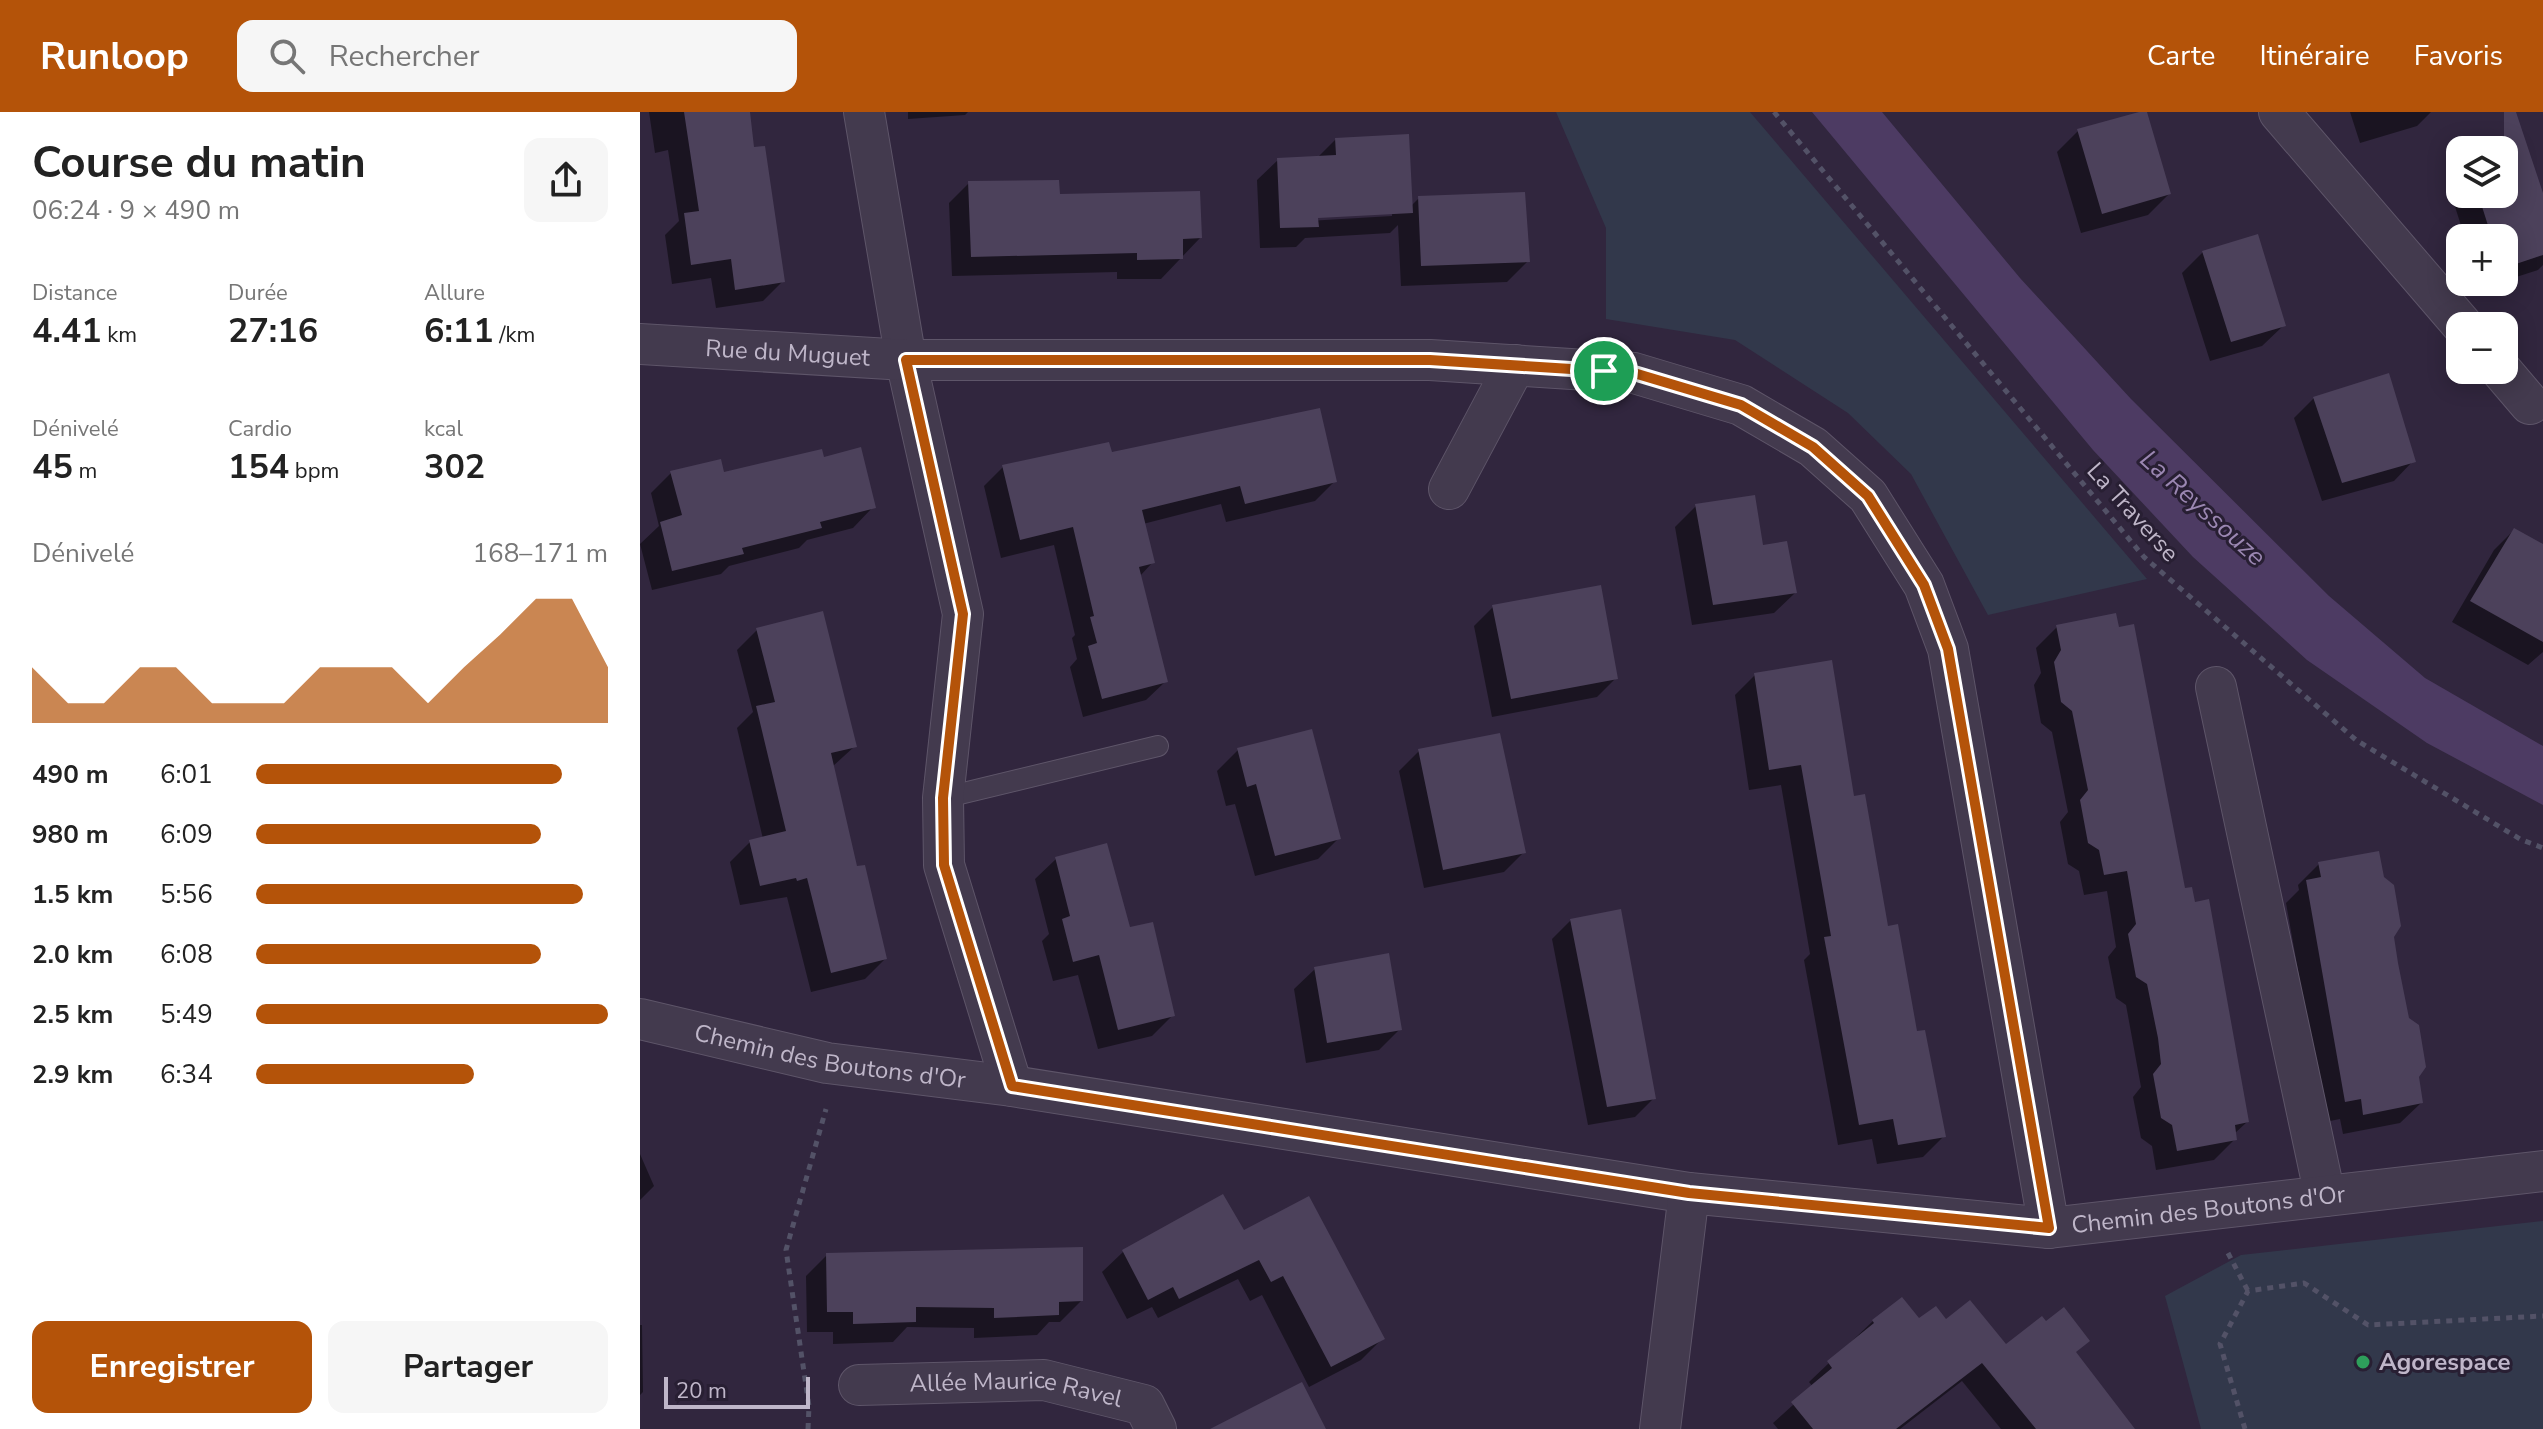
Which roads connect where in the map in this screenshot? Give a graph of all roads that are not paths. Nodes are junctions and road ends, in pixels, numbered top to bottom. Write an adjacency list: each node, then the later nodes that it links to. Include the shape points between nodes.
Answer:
1 (864, 112): 5 (street)
2 (2279, 112): 3 (street)
3 (2451, 312)
4 (640, 344): 5 (street, Rue du Muguet)
5 (906, 360): 6 (street, Rue du Muguet, via 1430,360); 12 (street, via 963,614)
6 (1515, 365): 9 (street); 18 (street, Rue du Muguet, via 1634,373 1741,405 1813,447 1868,496 1924,585 1948,649)
7 (2513, 384): 8 (street)
8 (2530, 404)
9 (1449, 489)
10 (2216, 687): 17 (street)
11 (1158, 746): 12 (lane)
12 (943, 798): 14 (street, via 944,865)
13 (640, 1019): 14 (street, Chemin des Boutons d'Or, via 839,1064)
14 (1012, 1086): 16 (street, Chemin des Boutons d'Or)
15 (2543, 1171): 17 (street, Chemin des Boutons d'Or)
16 (1689, 1193): 18 (street, Chemin des Boutons d'Or); 21 (street)
17 (2325, 1196): 18 (street, Chemin des Boutons d'Or)
18 (2049, 1228)
19 (859, 1385): 20 (street, Allée Maurice Ravel, via 1044,1380 1144,1405)
20 (1156, 1429)
21 (1660, 1429)

